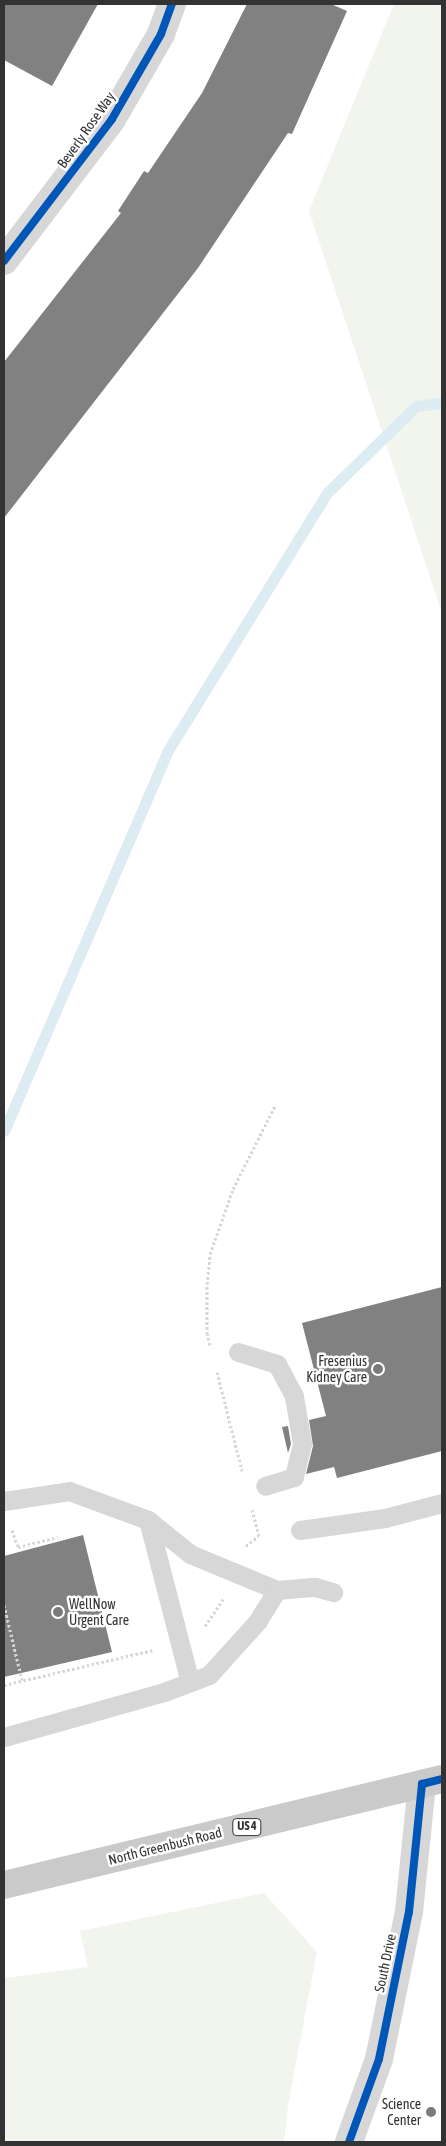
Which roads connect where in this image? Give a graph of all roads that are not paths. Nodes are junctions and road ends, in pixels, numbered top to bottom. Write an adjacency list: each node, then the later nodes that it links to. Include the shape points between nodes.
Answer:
1 (172, 4): 2 (street, Beverly Rose Way, via 161,34 112,119)
2 (4, 262)
3 (238, 1352): 4 (lane, via 277,1364 294,1396 302,1444 294,1477)
4 (265, 1486)
5 (4, 1501): 7 (lane, via 69,1491)
6 (442, 1503): 8 (lane, via 386,1518)
7 (148, 1520): 9 (lane, via 190,1554); 11 (lane)
8 (300, 1530)
9 (277, 1590): 10 (lane, via 315,1586); 11 (lane, via 258,1622 209,1675)
10 (333, 1592)
11 (190, 1682): 12 (lane)
12 (4, 1737)
13 (432, 1781): 14 (main road, North Greenbush Road / US 4); 15 (street, South Drive, via 381,2049)
14 (4, 1885)
15 (349, 2142)

